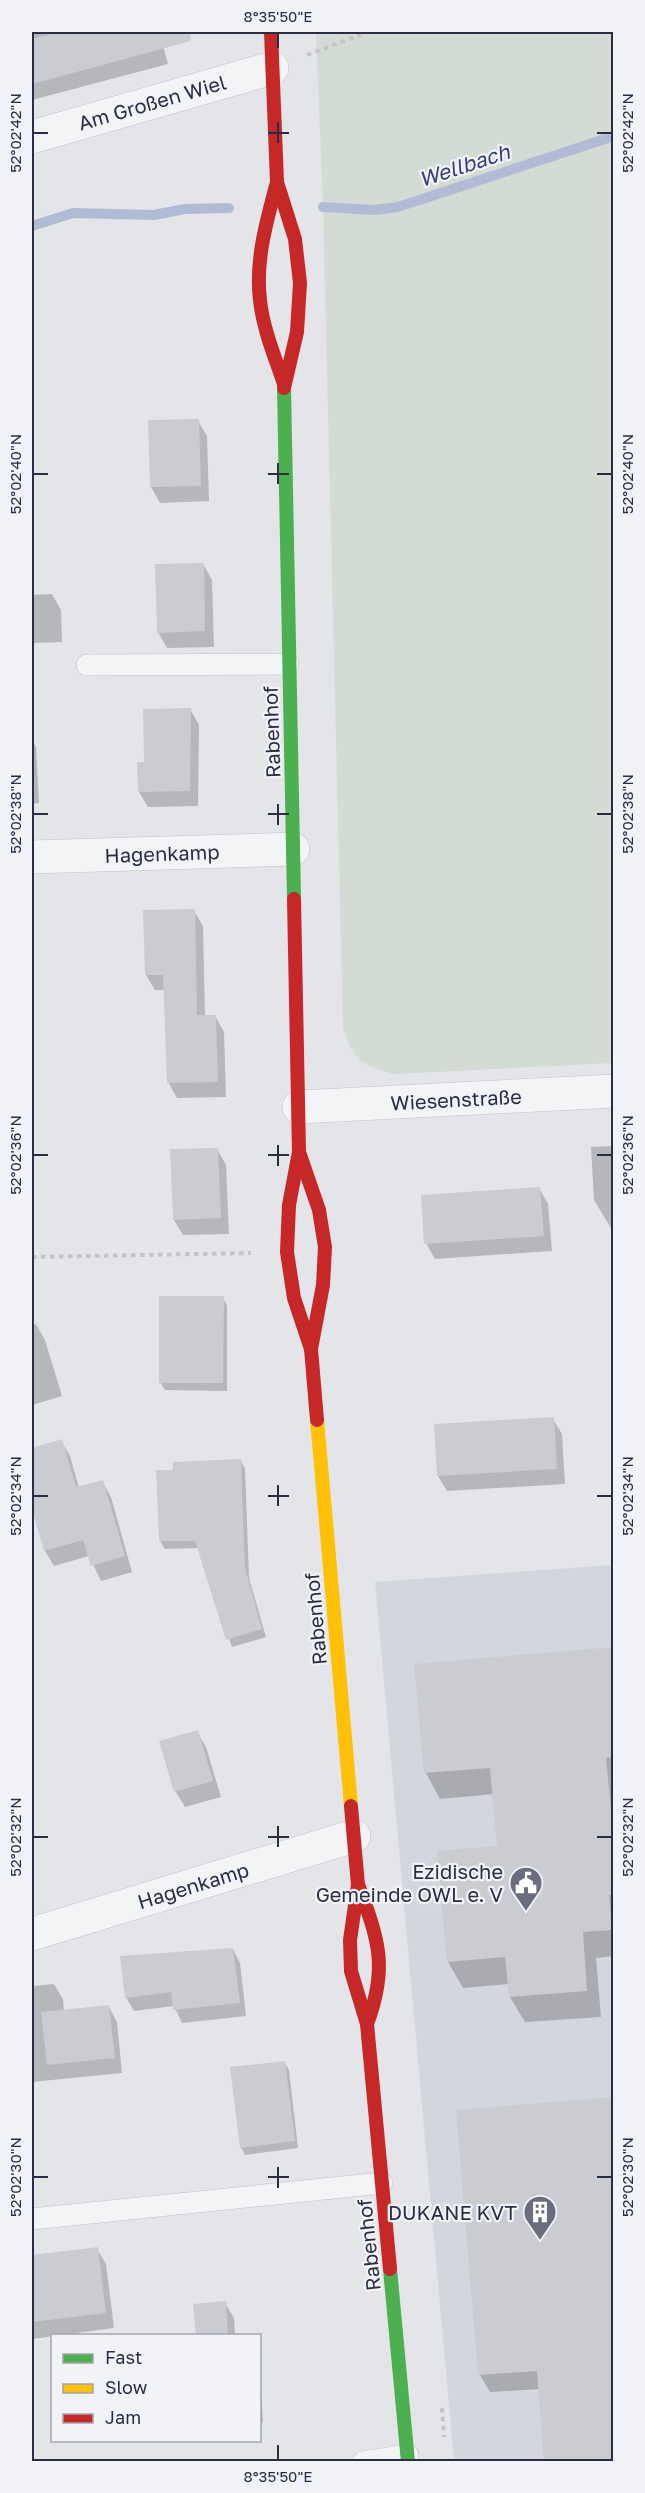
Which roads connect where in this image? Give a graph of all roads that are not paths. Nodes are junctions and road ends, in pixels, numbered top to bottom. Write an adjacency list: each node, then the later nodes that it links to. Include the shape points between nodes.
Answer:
1 (271, 32): 2 (street, Rabenhof)
2 (272, 68): 3 (street, Am Großen Wiel); 4 (street, Rabenhof)
3 (32, 136)
4 (277, 182): 5 (street, Rabenhof, via 295,239 300,282 297,332); 5 (street, Rabenhof, via 263,236 259,287 267,333)
5 (284, 384): 6 (street, Rabenhof)
6 (288, 664): 7 (lane); 8 (street, Rabenhof)
7 (87, 665)
8 (293, 849): 9 (street, Hagenkamp); 11 (street, Rabenhof)
9 (32, 857)
10 (614, 1091): 11 (street, Wiesenstraße)
11 (298, 1107): 12 (street, Rabenhof)
12 (299, 1152): 13 (street, Rabenhof, via 315,1193 325,1247); 13 (street, Rabenhof, via 290,1195 285,1253 294,1309)
13 (311, 1349): 14 (street, Rabenhof)
14 (354, 1836): 15 (street, Rabenhof); 16 (street, Hagenkamp)
15 (358, 1885): 17 (street, Rabenhof, via 348,1945 354,1995); 17 (street, Rabenhof, via 378,1939 378,1994)
16 (32, 1934)
17 (367, 2024): 18 (street, Rabenhof)
18 (382, 2182): 19 (lane); 20 (street, Rabenhof)
19 (32, 2219)
20 (408, 2458): 21 (lane)
21 (363, 2462)

